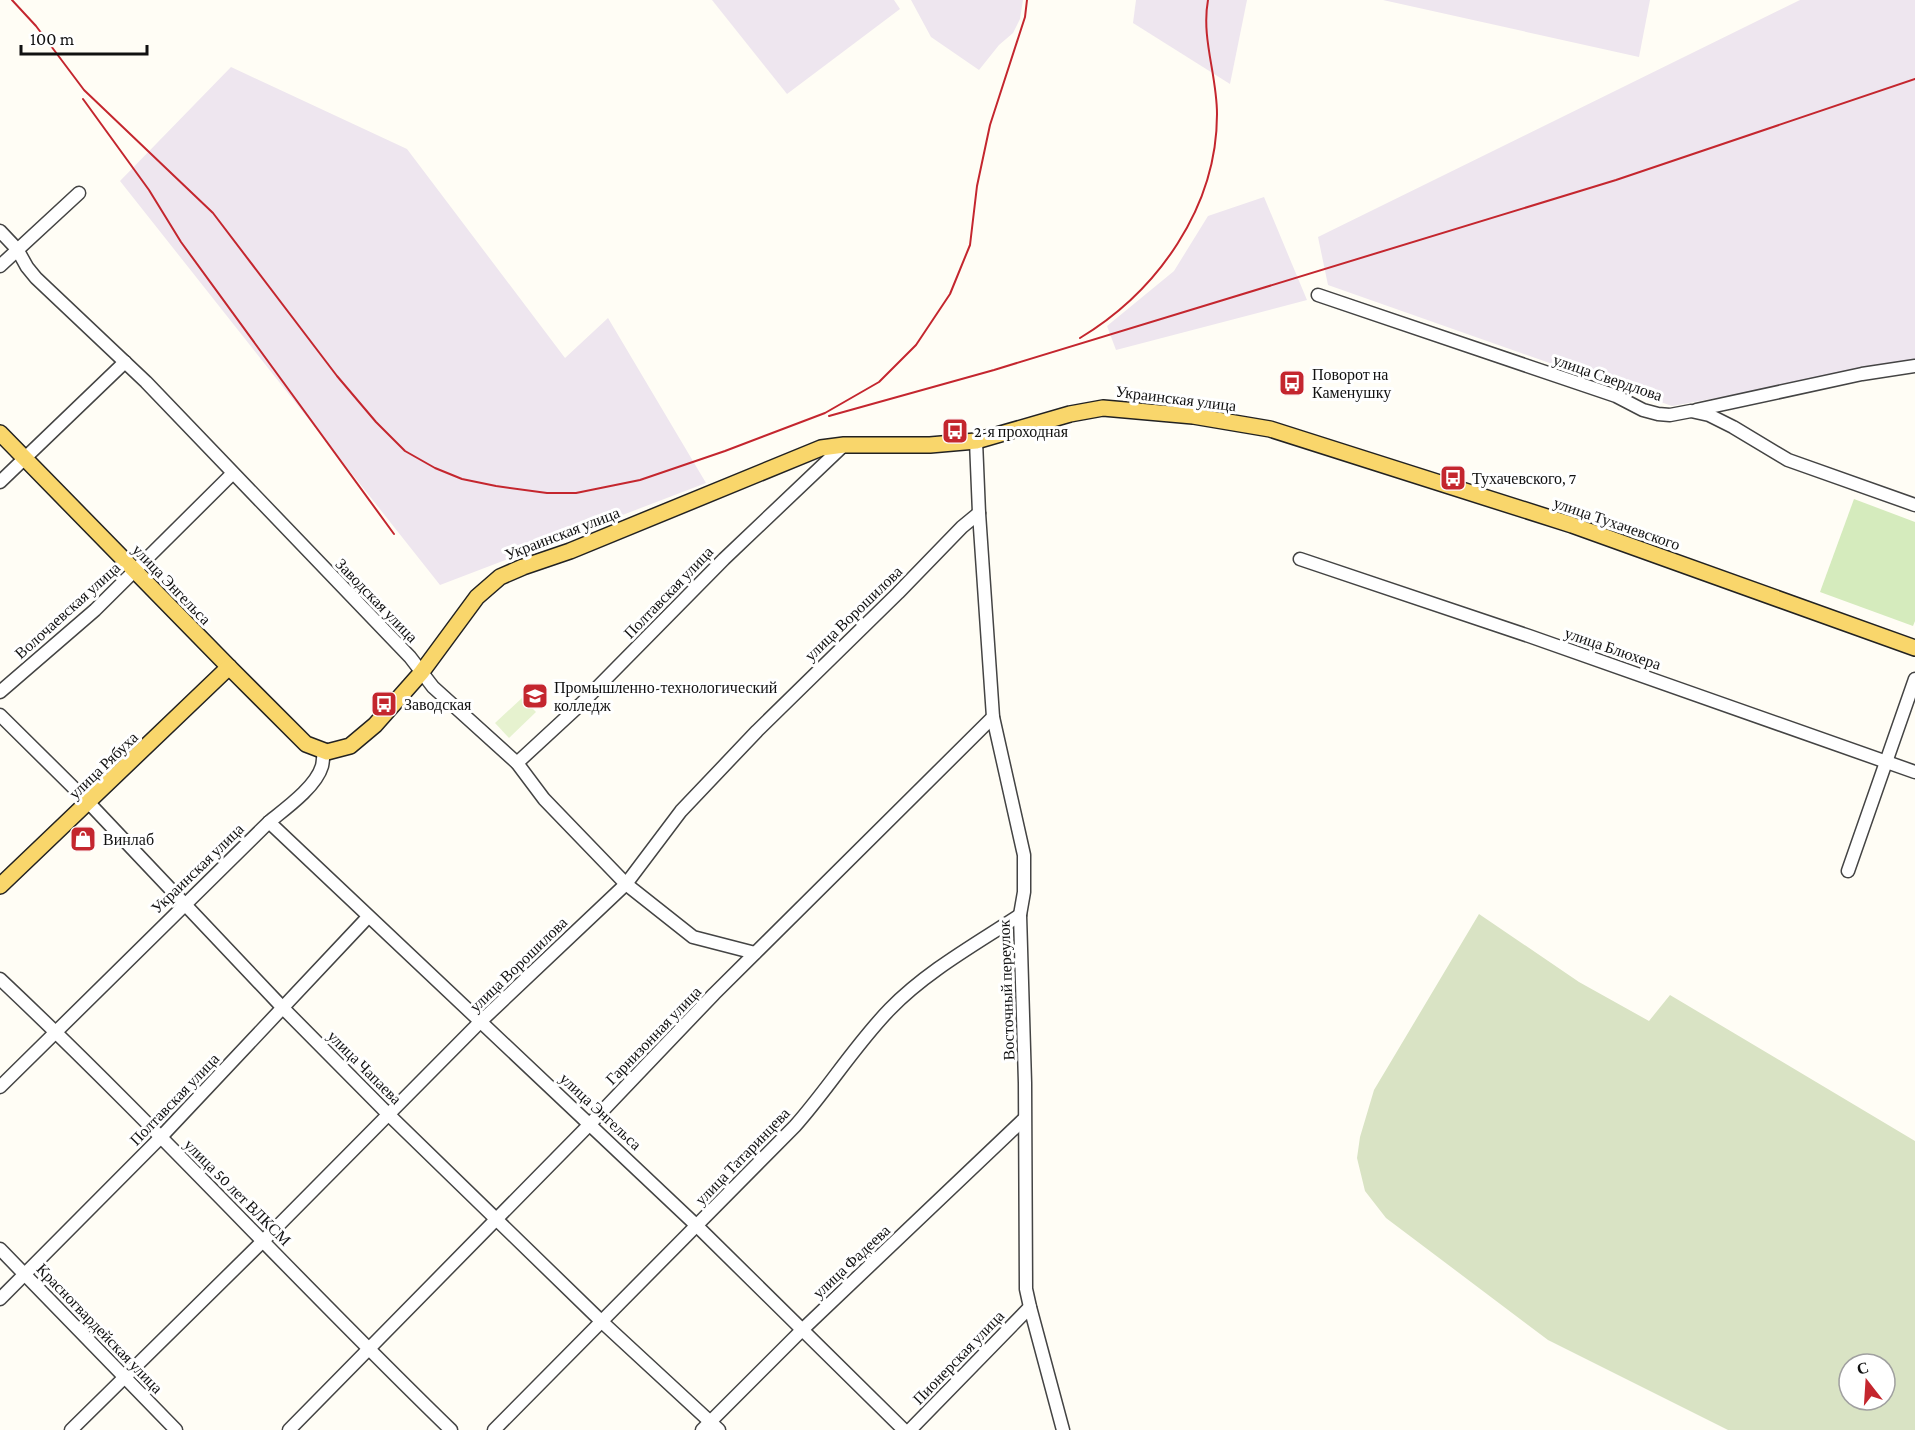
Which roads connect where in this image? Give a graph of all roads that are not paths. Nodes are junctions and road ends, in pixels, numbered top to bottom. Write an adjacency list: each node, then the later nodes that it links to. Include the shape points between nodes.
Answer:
1 (79, 193): 3 (street)
2 (0, 231): 3 (street, Заводская улица)
3 (17, 249): 4 (street); 6 (street, Заводская улица, via 32,273)
4 (0, 266)
5 (1318, 296): 8 (street, улица Свердлова, via 1616,396 1643,410 1670,415)
6 (125, 362): 13 (street); 14 (street, Заводская улица)
7 (1915, 366): 8 (street)
8 (1691, 411): 16 (street, улица Свердлова, via 1725,423 1788,460)
9 (1269, 429): 11 (main road, Украинская улица, via 1193,416 1103,408); 20 (main road, улица Тухачевского, via 1572,525)
10 (0, 433): 13 (main road, улица Энгельса)
11 (976, 441): 12 (main road, Украинская улица); 17 (street, Восточный переулок)
12 (844, 445): 22 (main road, Украинская улица, via 821,448 570,551 506,573 477,597); 29 (street, Полтавская улица)
13 (25, 459): 15 (street); 19 (main road, улица Энгельса)
14 (232, 474): 19 (street, Волочаевская улица); 22 (street, Заводская улица, via 410,657)
15 (0, 482)
16 (1915, 505)
17 (979, 513): 26 (street, Восточный переулок); 34 (street, улица Ворошилова, via 757,731 681,811)
18 (1299, 559): 28 (street, улица Блюхера)
19 (134, 571): 21 (main road, улица Энгельса); 24 (street, Волочаевская улица)
20 (1915, 648)
21 (229, 668): 27 (main road, улица Энгельса, via 306,744); 31 (main road, улица Рябуха)
22 (421, 673): 27 (main road, Украинская улица, via 361,737 344,748); 29 (street, Заводская улица, via 460,715)
23 (1915, 679): 28 (street)
24 (0, 692)
25 (0, 715): 31 (street, улица Чапаева)
26 (993, 717): 37 (street, Восточный переулок, via 1024,855); 39 (street, Гарнизонная улица)
27 (324, 752): 32 (street, Украинская улица, via 319,773 298,798)
28 (1887, 762): 30 (street, улица Блюхера); 33 (street)
29 (517, 763): 34 (street, Заводская улица, via 544,799)
30 (1915, 772)
31 (89, 803): 35 (main road, улица Рябуха); 36 (street, улица Чапаева)
32 (269, 822): 36 (street, Украинская улица); 38 (street, улица Энгельса)
33 (1848, 871)
34 (626, 884): 39 (street, Заводская улица, via 693,937); 42 (street, улица Ворошилова)
35 (0, 886)
36 (185, 904): 41 (street, улица Чапаева); 43 (street, Украинская улица)
37 (1020, 915): 46 (street, Восточный переулок); 50 (street, улица Татаринцева, via 898,1001 799,1121)
38 (368, 917): 41 (street, Полтавская улица); 42 (street, улица Энгельса)
39 (755, 953): 47 (street, Гарнизонная улица)
40 (0, 979): 43 (street, улица 50 лет ВЛКСМ)
41 (283, 1008): 45 (street, улица Чапаева); 48 (street, Полтавская улица)
42 (480, 1022): 45 (street, улица Ворошилова); 47 (street, улица Энгельса)
43 (56, 1032): 44 (street, Украинская улица); 48 (street, улица 50 лет ВЛКСМ)
44 (0, 1088)
45 (388, 1114): 49 (street, улица Чапаева); 51 (street, улица Ворошилова)
46 (1024, 1119): 55 (street, Восточный переулок, via 1025,1279); 57 (street, улица Фадеева)
47 (589, 1125): 49 (street, Гарнизонная улица); 50 (street, улица Энгельса)
48 (160, 1138): 51 (street, улица 50 лет ВЛКСМ); 53 (street, Полтавская улица)
49 (497, 1220): 56 (street, улица Чапаева); 58 (street, Гарнизонная улица)
50 (697, 1226): 56 (street, улица Татаринцева); 57 (street, улица Энгельса)
51 (263, 1240): 58 (street, улица 50 лет ВЛКСМ); 59 (street, улица Ворошилова)
52 (0, 1249): 53 (street, Красногвардейская улица)
53 (25, 1275): 54 (street, Полтавская улица); 59 (street, Красногвардейская улица)
54 (0, 1299)
55 (1030, 1307): 67 (street, Пионерская улица); 68 (street, Восточный переулок)
56 (601, 1321): 60 (street, улица Чапаева); 65 (street, улица Татаринцева)
57 (802, 1330): 60 (street, улица Фадеева); 66 (street, улица Энгельса)
58 (368, 1350): 63 (street, Гарнизонная улица); 64 (street, улица 50 лет ВЛКСМ)
59 (124, 1378): 61 (street, улица Ворошилова); 62 (street, Красногвардейская улица)
60 (710, 1427)
61 (70, 1430)
62 (176, 1430)
63 (289, 1430)
64 (451, 1430)
65 (494, 1430)
66 (904, 1430)
67 (910, 1430)
68 (1063, 1430)

